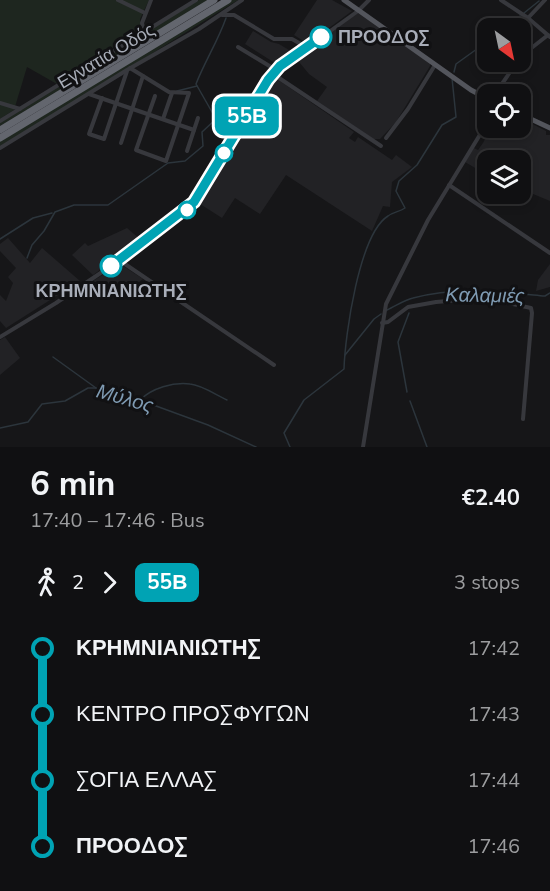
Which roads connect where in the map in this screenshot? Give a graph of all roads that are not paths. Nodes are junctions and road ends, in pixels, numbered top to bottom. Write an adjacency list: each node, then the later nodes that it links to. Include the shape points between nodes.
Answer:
1 (118, 0): 14 (street)
2 (151, 0): 14 (street)
3 (196, 0): 21 (street)
4 (214, 0): 47 (highway, Εγνατία Οδός)
5 (228, 0): 49 (highway, Εγνατία Οδός)
6 (242, 0): 12 (street)
7 (342, 0): 11 (main road)
8 (369, 0): 13 (street)
9 (501, 0): 18 (street)
10 (545, 0): 18 (street)
11 (350, 3): 13 (main road)
12 (231, 8): 15 (street); 16 (street); 17 (street)
13 (358, 11): 25 (street); 27 (main road)
14 (145, 14): 20 (street)
15 (234, 15): 16 (street); 17 (street)
16 (218, 16): 28 (street)
17 (239, 18): 25 (street, via 274,39 292,39)
18 (528, 18)
19 (531, 21): 23 (street)
20 (142, 22): 21 (street); 22 (street)
21 (154, 26): 22 (street)
22 (144, 32): 39 (street)
23 (549, 36): 26 (street)
24 (238, 47): 29 (street)
25 (306, 47): 29 (street)
26 (531, 49)
27 (435, 64): 33 (main road); 50 (street)
28 (128, 69): 30 (street); 31 (street); 37 (street)
29 (275, 72): 53 (street); 58 (street, via 194,202)
30 (143, 76): 32 (street); 38 (street)
31 (89, 93): 35 (street); 54 (street)
32 (172, 93): 42 (street); 45 (street, via 190,94)
33 (477, 93)
34 (154, 96): 40 (street)
35 (102, 98): 37 (street); 37 (street, via 88,134 104,139)
36 (0, 103): 39 (street)
37 (117, 103): 38 (street)
38 (132, 108): 40 (street); 52 (street)
39 (21, 109): 44 (street)
40 (148, 114): 42 (street); 45 (street, via 137,152 165,161)
41 (198, 118): 48 (street)
42 (163, 119): 45 (street)
43 (531, 119): 46 (main road)
44 (0, 121)
45 (179, 124): 48 (street)
46 (550, 128)
47 (0, 130)
48 (194, 130): 55 (street)
49 (0, 138)
50 (386, 138)
51 (478, 138): 56 (street)
52 (121, 143)
53 (381, 146)
54 (0, 148)
55 (187, 152)
56 (449, 185): 57 (street); 59 (street, via 398,277)
57 (550, 253)
58 (119, 260): 60 (street); 61 (street)
59 (382, 323): 62 (street, via 408,307 436,302 485,298 531,308); 63 (street)
60 (0, 337)
61 (274, 365)
62 (523, 419)
63 (363, 447)

